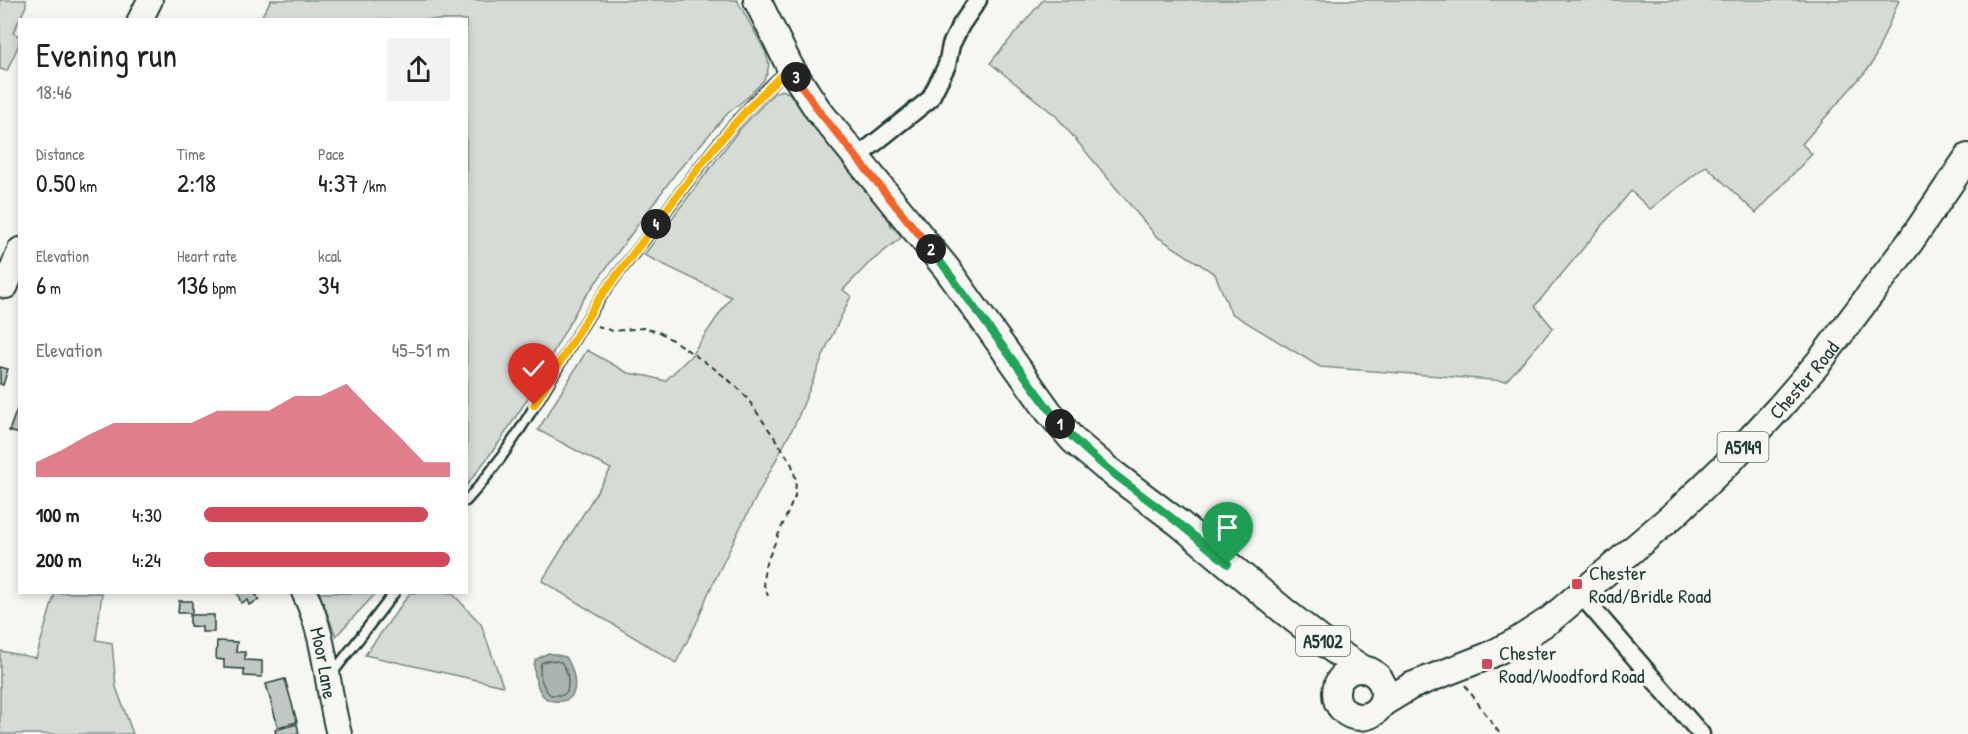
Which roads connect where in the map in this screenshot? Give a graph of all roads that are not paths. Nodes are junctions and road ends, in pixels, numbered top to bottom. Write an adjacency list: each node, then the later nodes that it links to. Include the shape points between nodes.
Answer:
1 (150, 0): 4 (street)
2 (757, 0): 5 (main road, A5102)
3 (978, 0): 7 (street, via 951,45 947,65 930,99)
4 (141, 18)
5 (790, 68): 7 (main road, A5102); 10 (lane, via 765,89 713,150 598,300 505,454)
6 (1968, 156): 13 (main road, Chester Road / A5149, via 1910,242 1780,407 1677,512)
7 (856, 158): 14 (main road, A5102, via 947,269 1049,412 1074,440)
8 (18, 256): 9 (street)
9 (8, 287)
10 (468, 499)
11 (305, 594): 17 (street, Moor Lane)
12 (393, 594): 17 (lane)
13 (1580, 594): 15 (main road, Chester Road / A5149, via 1517,641); 22 (street)
14 (1284, 611): 16 (main road, A5102, via 1335,651); 18 (main road, A5102, via 1329,673)
15 (1453, 669): 16 (main road, Chester Road / A5149, via 1394,676); 19 (main road, Chester Road / A5149, via 1411,686)
16 (1369, 671): 18 (main road, via 1348,672 1338,683); 19 (main road, via 1380,679 1385,695)
17 (329, 678): 20 (street, Moor Lane)
18 (1336, 696): 19 (main road, via 1346,713); 21 (main road, A5102)
19 (1367, 718)
20 (339, 734)
21 (1336, 734)
22 (1701, 734)

